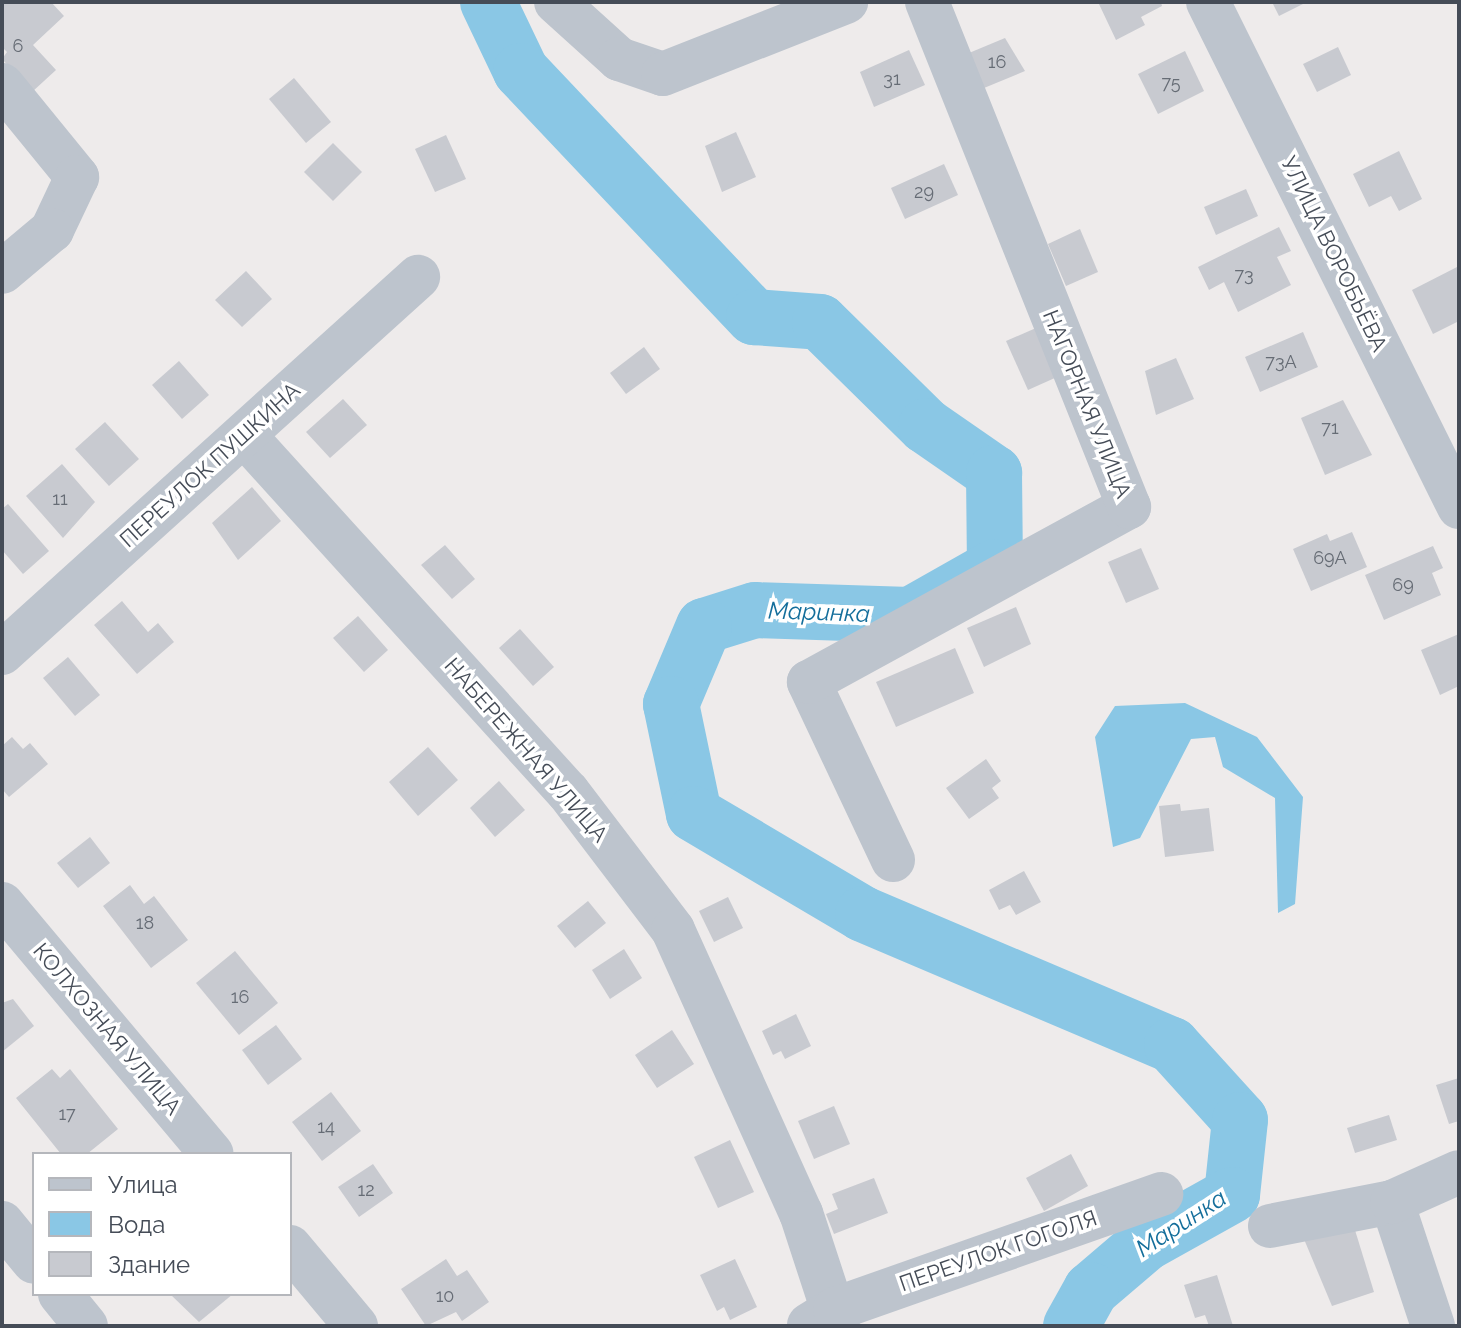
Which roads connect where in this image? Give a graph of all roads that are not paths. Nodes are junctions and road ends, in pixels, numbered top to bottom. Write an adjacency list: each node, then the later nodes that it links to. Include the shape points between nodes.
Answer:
1 (556, 2): 2 (street, via 619,59 663,74)
2 (846, 2)
3 (927, 2): 11 (street, НАГОРНАЯ УЛИЦА, via 1129,507 809,682)
4 (1208, 2): 9 (street, УЛИЦА ВОРОБЬЁВА)
5 (2, 85): 6 (street, via 77,177 52,230)
6 (2, 272)
7 (418, 277): 8 (street, ПЕРЕУЛОК ПУШКИНА)
8 (244, 435): 10 (street, ПЕРЕУЛОК ПУШКИНА); 22 (street, НАБЕРЕЖНАЯ УЛИЦА, via 568,792 673,930 801,1213)
9 (1459, 507)
10 (2, 653)
11 (893, 860)
12 (2, 904): 13 (street, КОЛХОЗНАЯ УЛИЦА)
13 (210, 1152)
14 (1459, 1172): 16 (street)
15 (1161, 1194): 22 (street, ПЕРЕУЛОК ГОГОЛЯ)
16 (1392, 1202): 18 (street); 25 (street)
17 (2, 1223): 20 (street)
18 (1270, 1226)
19 (292, 1249): 24 (street)
20 (32, 1260)
21 (62, 1296): 23 (street)
22 (827, 1320)
23 (86, 1326)
24 (356, 1326)
25 (1433, 1326)

